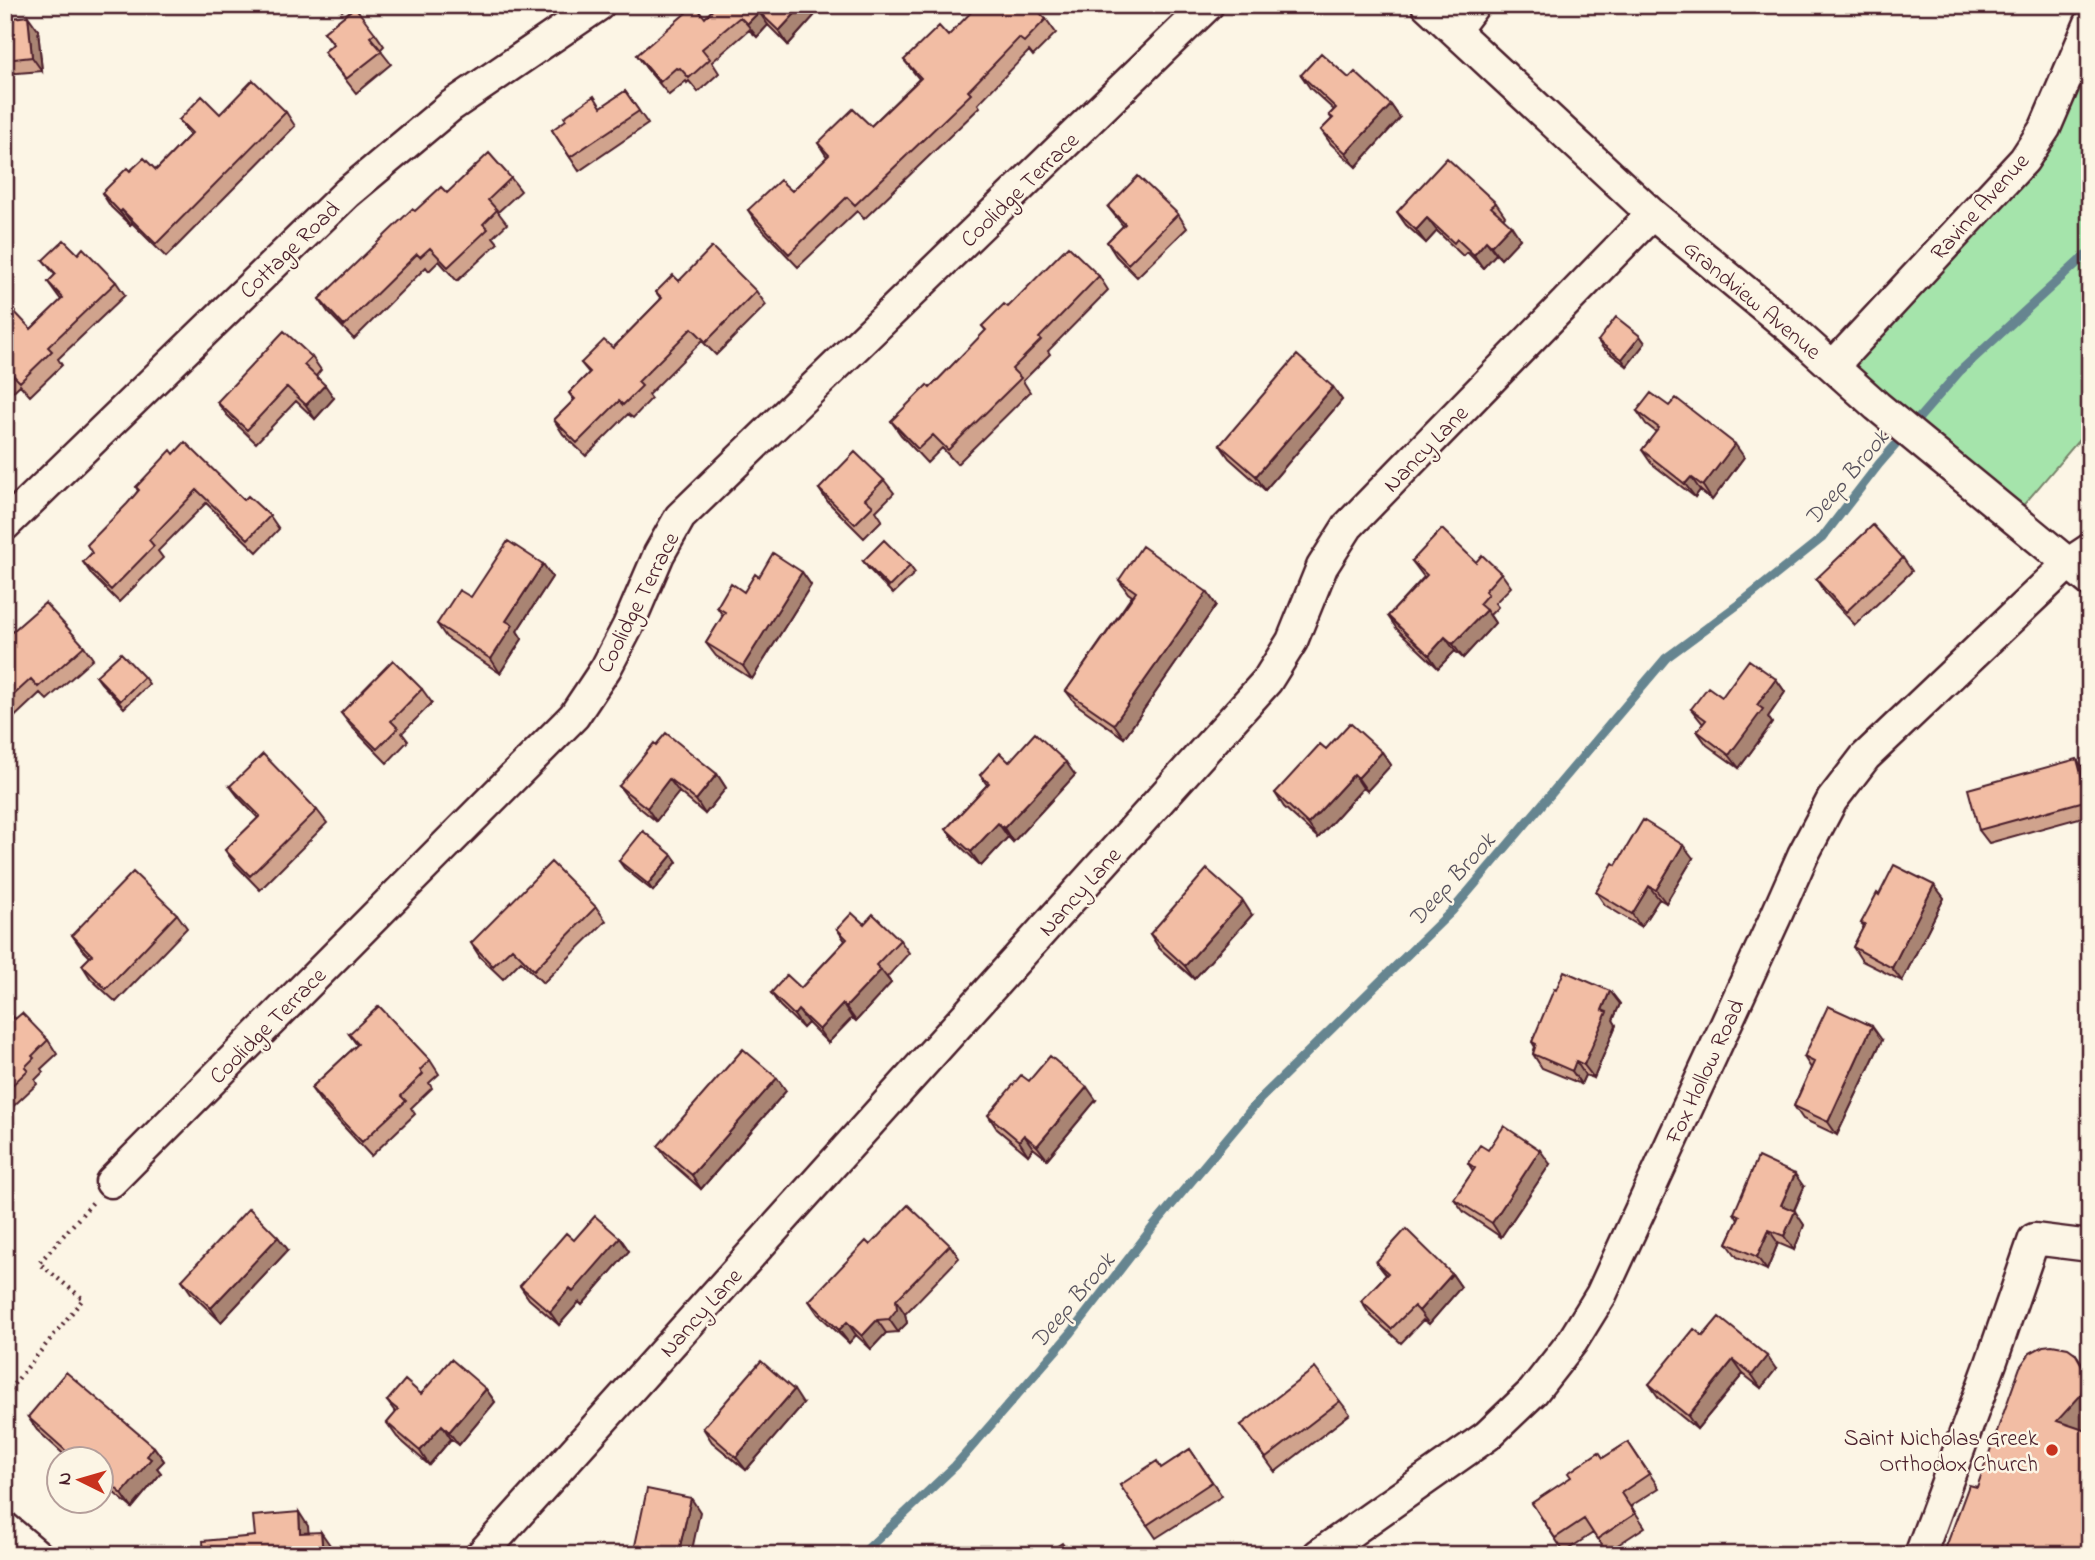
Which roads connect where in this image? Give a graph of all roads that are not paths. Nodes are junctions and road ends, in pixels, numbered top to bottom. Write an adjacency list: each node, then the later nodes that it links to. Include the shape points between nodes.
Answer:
1 (599, 5): 9 (street, Cottage Road, via 451,106 346,193)
2 (1208, 5): 11 (street, Coolidge Terrace, via 680,517 611,658 574,716)
3 (1427, 5): 6 (street, Grandview Avenue)
4 (1474, 5): 6 (street)
5 (2090, 23): 8 (street, Ravine Avenue, via 2045,128 2024,160)
6 (1455, 30): 7 (street, Grandview Avenue)
7 (1652, 214): 8 (street, Grandview Avenue); 15 (street, Nancy Lane, via 1348,526 1322,567 1292,641 1267,681)
8 (1833, 366): 10 (street, Grandview Avenue, via 1923,444)
9 (5, 525)
10 (2083, 565): 16 (street, Fox Hollow Road, via 1865,757 1832,800 1601,1295 1572,1342 1533,1392 1488,1436)
11 (111, 1182)
12 (2090, 1246): 17 (street, via 2034,1239)
13 (5, 1528): 14 (street)
14 (37, 1555)
15 (481, 1555)
16 (1318, 1555)
17 (1920, 1555)

